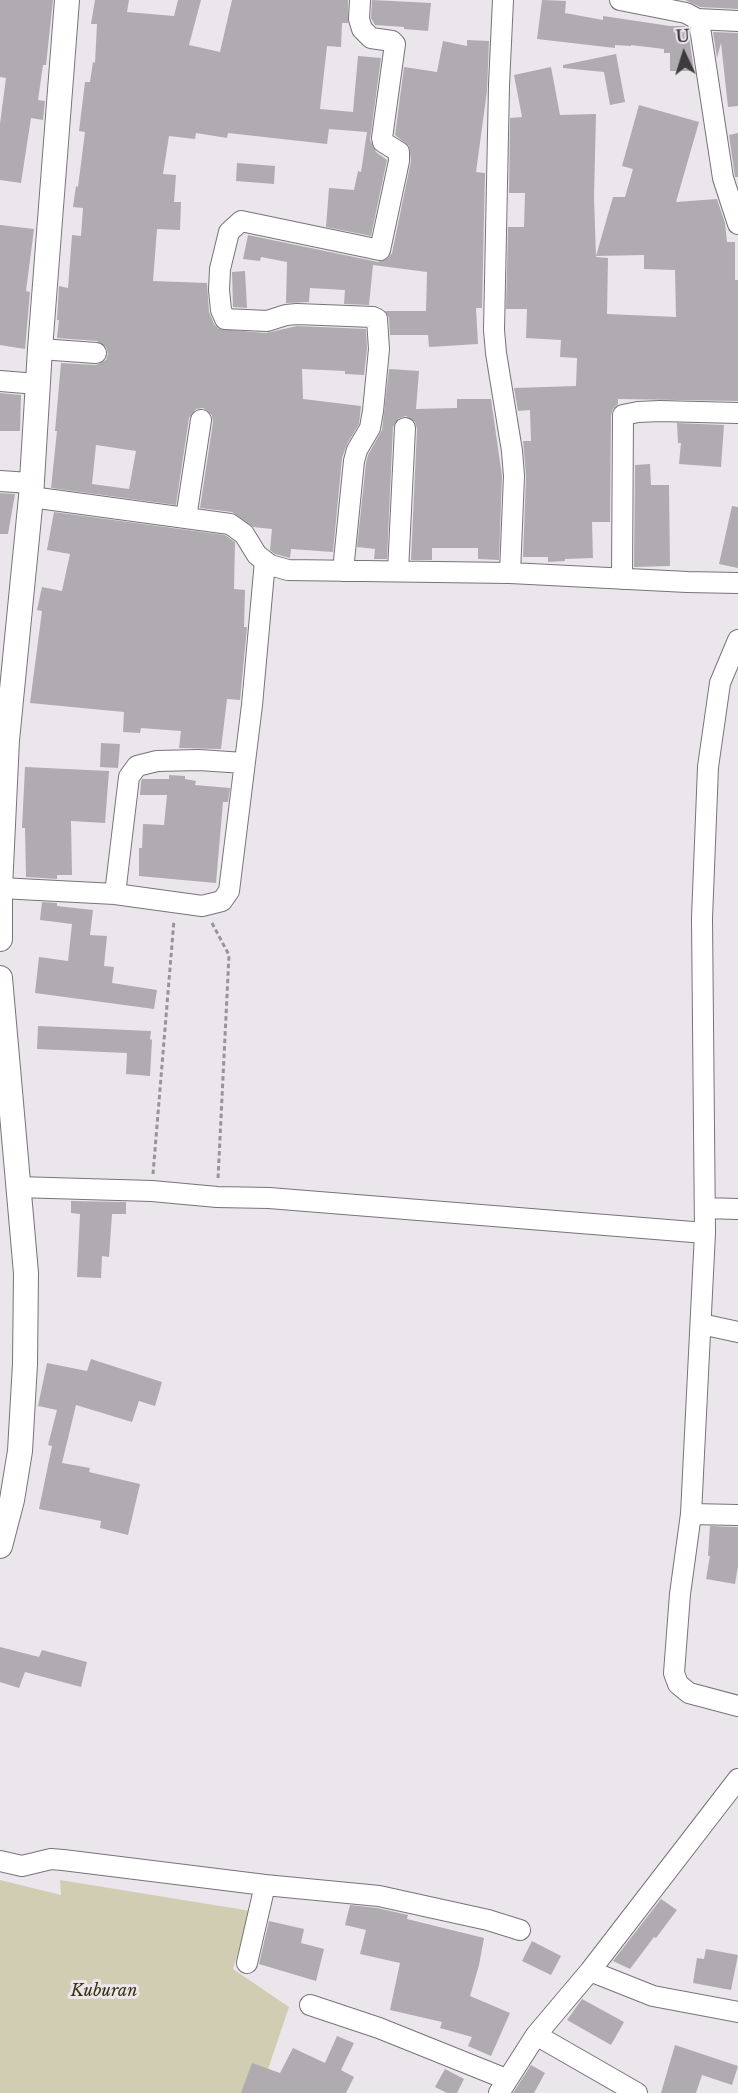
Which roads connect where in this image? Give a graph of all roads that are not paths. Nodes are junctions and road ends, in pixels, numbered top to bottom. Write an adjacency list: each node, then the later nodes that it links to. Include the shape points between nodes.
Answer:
1 (67, 0): 8 (main road)
2 (360, 0): 19 (street, via 362,29 371,38 395,44 382,138 399,152 399,161 380,250 241,221 229,232 219,290 225,319 267,321 297,314 377,319 379,349 373,411 370,428 354,461)
3 (503, 0): 21 (street, via 494,330 514,476)
4 (620, 0): 5 (street, via 686,13)
5 (697, 19): 6 (street); 7 (street, via 723,178)
6 (738, 21)
7 (738, 224)
8 (40, 349): 9 (street); 11 (main road)
9 (96, 353)
10 (0, 381): 11 (street)
11 (37, 384): 16 (main road)
12 (738, 413): 22 (street, via 660,411 623,415)
13 (201, 420): 17 (street)
14 (405, 428): 20 (street)
15 (0, 481): 16 (street)
16 (30, 490): 17 (street); 25 (main road)
17 (186, 518): 18 (street, via 230,524 244,534)
18 (265, 561): 19 (street, via 288,570); 26 (street)
19 (343, 571): 20 (street)
20 (398, 571): 21 (street)
21 (510, 573): 22 (street)
22 (622, 579): 23 (street)
23 (738, 583)
24 (738, 640): 32 (street, via 720,682 708,767 702,918)
25 (7, 669): 27 (main road)
26 (244, 763): 28 (street, via 157,761 137,766 129,777); 28 (street, via 229,891 222,901 202,906)
27 (0, 888): 28 (street); 29 (main road)
28 (115, 894)
29 (0, 939)
30 (0, 978): 31 (main road)
31 (17, 1187): 34 (street, via 269,1198); 39 (main road, via 26,1273 25,1374 20,1450)
32 (705, 1208): 33 (street); 34 (street)
33 (738, 1209)
34 (705, 1233): 35 (street)
35 (701, 1324): 36 (street); 37 (street)
36 (738, 1332)
37 (691, 1514): 38 (street); 40 (street, via 674,1673 678,1684 689,1693)
38 (738, 1515)
39 (0, 1546)
40 (738, 1706)
41 (738, 1779): 46 (street)
42 (0, 1861): 43 (street, via 22,1866 63,1860)
43 (265, 1885): 44 (street, via 379,1896); 45 (street)
44 (520, 1930)
45 (247, 1964)
46 (590, 1971): 48 (street, via 653,1996); 49 (street)
47 (310, 2005): 50 (street, via 379,2028)
48 (738, 2012)
49 (536, 2035): 50 (street); 51 (street)
50 (503, 2086)
51 (637, 2093)

